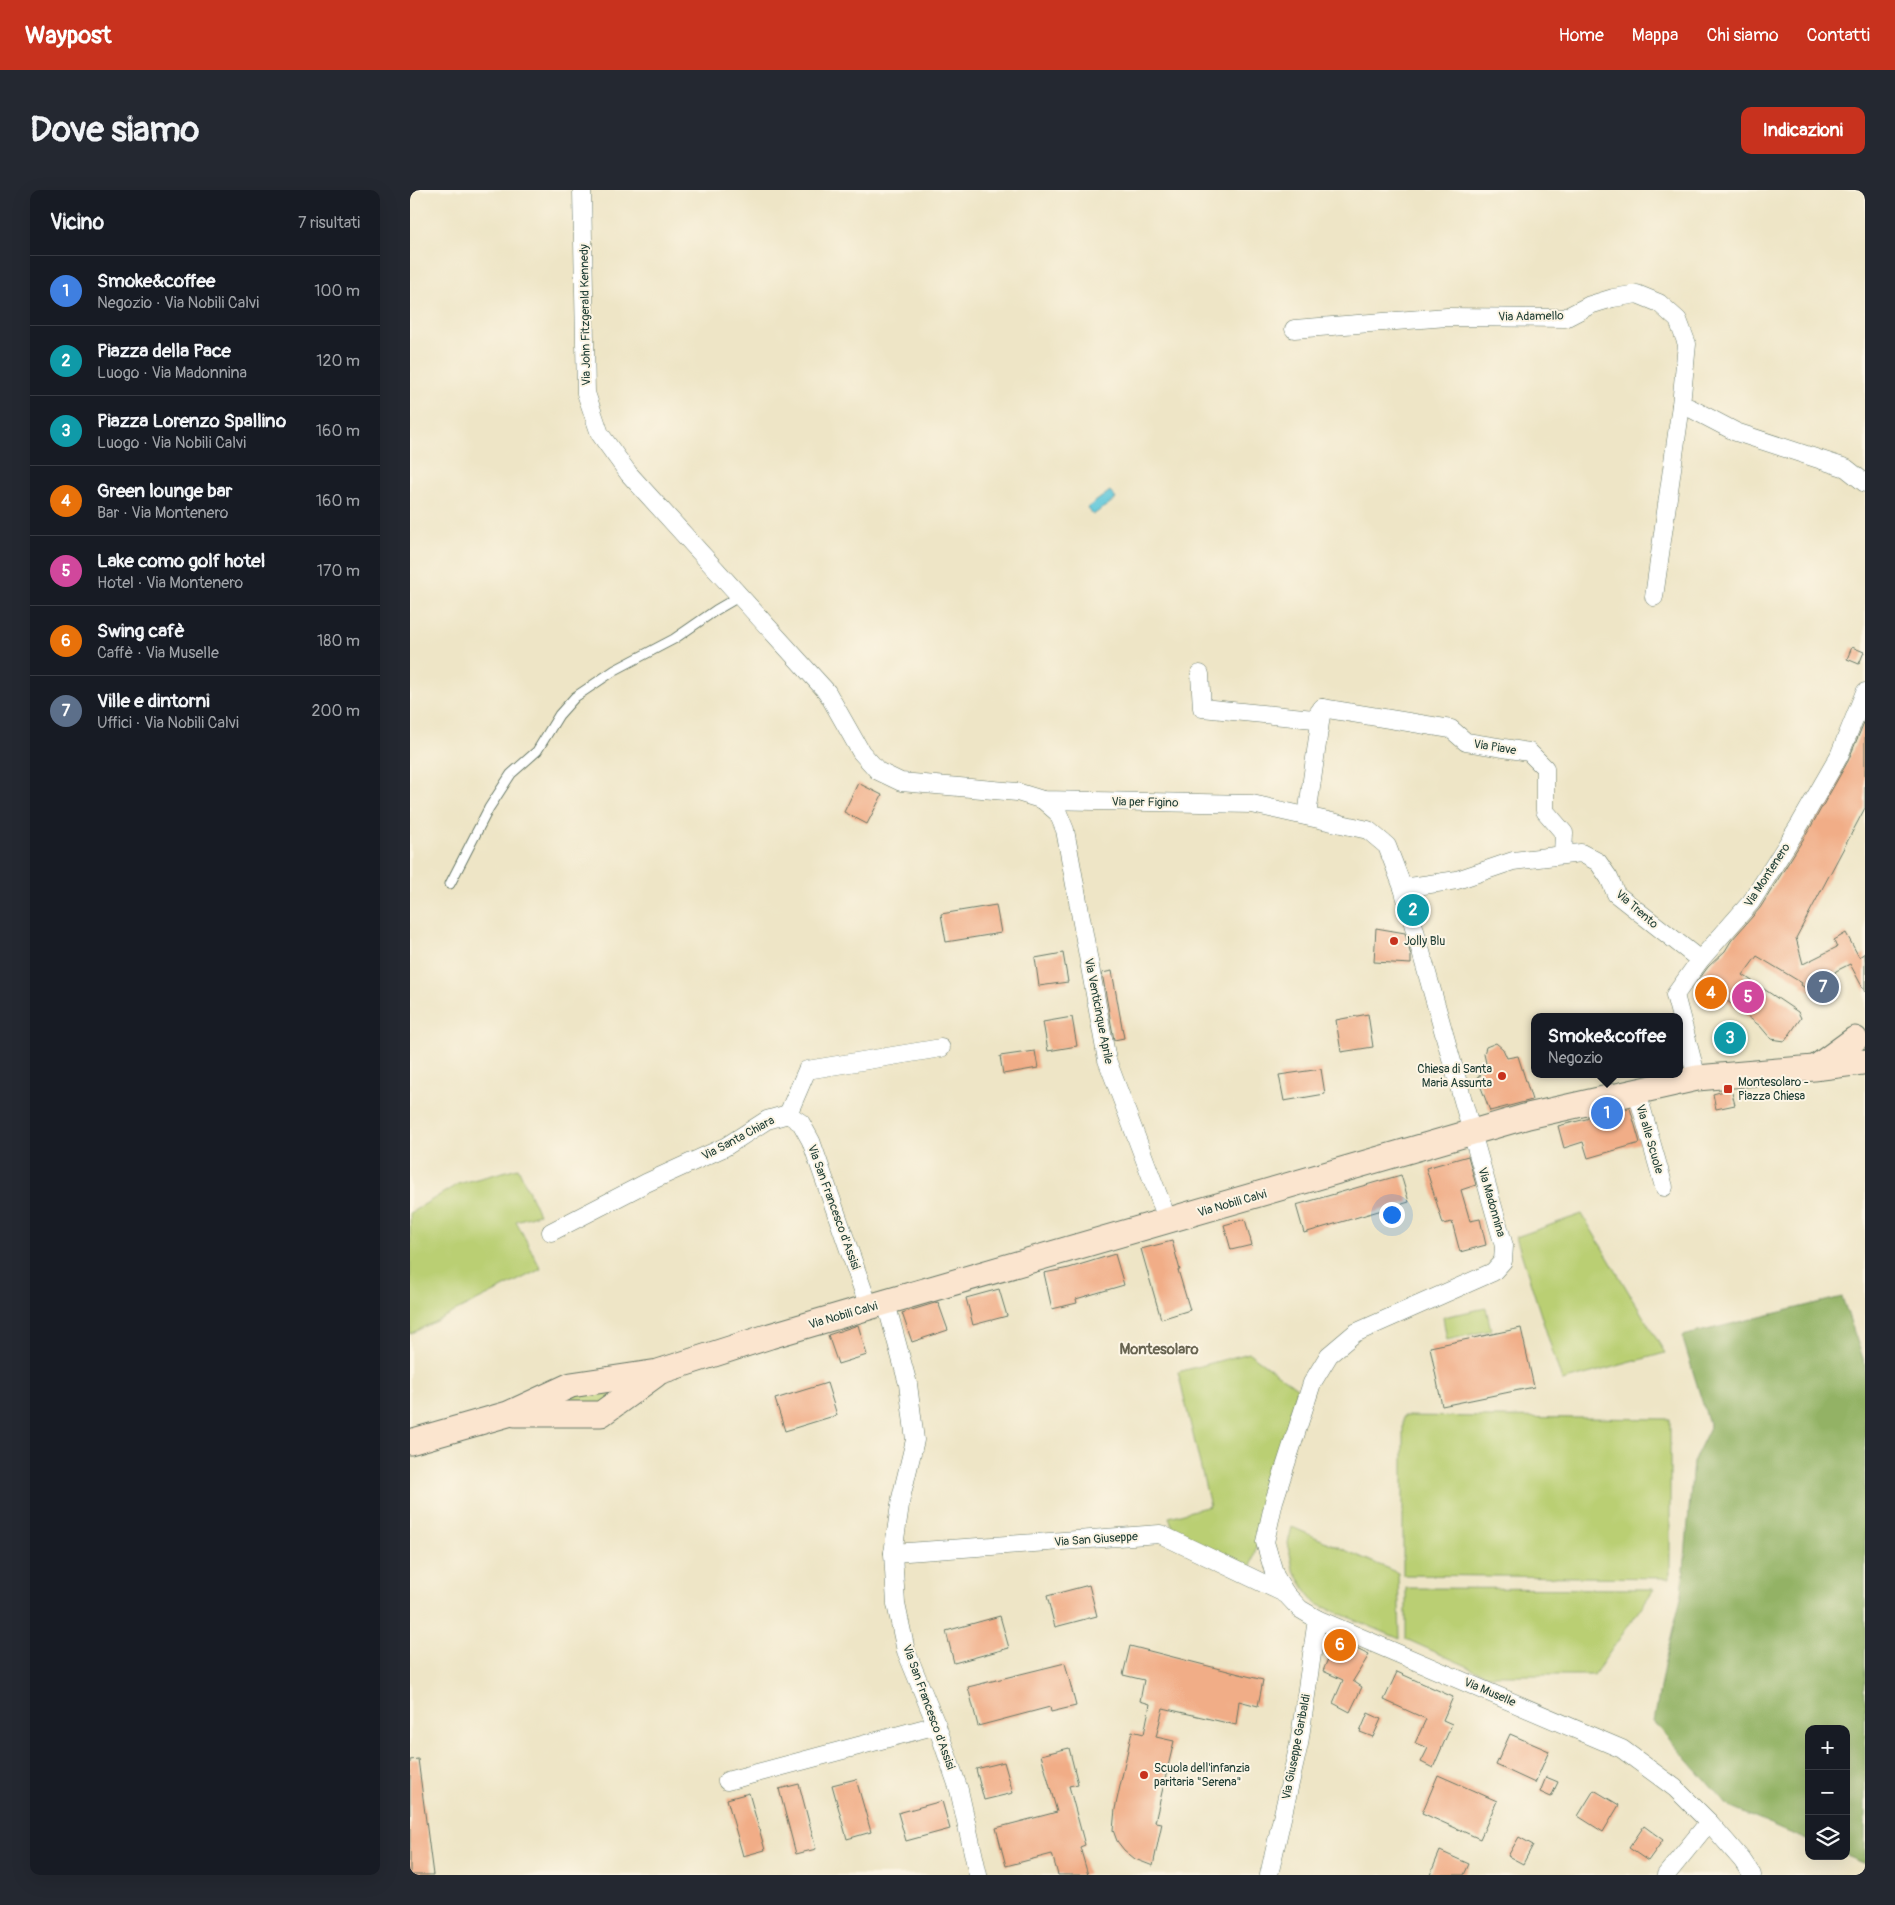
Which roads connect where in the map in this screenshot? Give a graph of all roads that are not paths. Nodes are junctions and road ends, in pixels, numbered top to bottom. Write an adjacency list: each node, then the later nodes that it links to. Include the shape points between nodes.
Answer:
1 (582, 190): 5 (street, Via John Fitzgerald Kennedy, via 586,392 600,434 629,474)
2 (1294, 329): 3 (street, Via Adamello, via 1447,317 1565,318 1590,305 1637,294 1659,303 1678,320 1687,344)
3 (1681, 405): 4 (street, via 1736,432 1846,468); 6 (street, Via Adamello)
4 (1865, 483)
5 (740, 596): 10 (street, Via John Fitzgerald Kennedy, via 827,692); 14 (lane, via 575,697 559,715 537,751 511,774 489,808)
6 (1654, 597)
7 (1200, 674): 9 (street, via 1202,708 1314,719)
8 (1865, 692): 16 (street, Via Montenero, via 1839,756 1800,824 1751,902)
9 (1322, 708): 12 (street); 13 (street, Via Piave, via 1451,729 1466,742 1529,752 1545,768 1545,811 1564,833)
10 (861, 752): 11 (street, Via per Figino, via 878,771 901,782 1017,792)
11 (1044, 800): 12 (street, Via per Figino, via 1252,804); 26 (street, Via Venticinque Aprile, via 1058,813 1065,830 1107,1060)
12 (1307, 816): 15 (street, Via per Figino, via 1368,830 1387,846)
13 (1572, 853): 15 (street, via 1513,860 1457,880); 16 (street, Via Trento, via 1598,862 1616,894)
14 (450, 884)
15 (1403, 888): 24 (street, Via Madonnina)
16 (1700, 960): 17 (street, Via Montenero, via 1674,994)
17 (1679, 1013)
18 (1683, 1027): 21 (street, Via Montenero)
19 (941, 1048): 23 (street, Via Santa Chiara, via 808,1070)
20 (1862, 1048): 21 (main road, Via Nobili Calvi, via 1814,1068)
21 (1697, 1078): 22 (main road, Via Nobili Calvi)
22 (1637, 1092): 24 (main road, Via Nobili Calvi, via 1528,1116); 25 (street, Via alle Scuole)
23 (788, 1114): 27 (street, Via Santa Chiara, via 767,1120 725,1147); 28 (street, Via San Francesco d'Assisi, via 801,1123 811,1141)
24 (1472, 1133): 26 (main road, Via Nobili Calvi); 32 (street, Via Madonnina, via 1504,1246 1503,1261 1494,1272 1355,1333 1329,1355 1312,1383)
25 (1664, 1187)
26 (1168, 1221): 28 (main road, Via Nobili Calvi)
27 (551, 1232)
28 (878, 1305): 29 (main road, Via Nobili Calvi); 33 (street, Via San Francesco d'Assisi, via 908,1384 915,1440 901,1498)
29 (658, 1372): 30 (main road, Via Nobili Calvi, via 571,1385); 30 (main road, Via Nobili Calvi, via 601,1414)
30 (508, 1414): 31 (main road, Via Nobili Calvi)
31 (410, 1442)
32 (1274, 1500): 34 (street, Via Muselle, via 1265,1542 1275,1576)
33 (893, 1553): 34 (street, Via San Giuseppe, via 1160,1534); 36 (street, Via San Francesco d'Assisi, via 896,1604 906,1651)
34 (1286, 1594): 35 (street, Via Muselle, via 1300,1609)
35 (1317, 1618): 38 (street, Via Muselle, via 1622,1749 1675,1788); 40 (street, Via Giuseppe Garibaldi, via 1299,1744)
36 (936, 1725): 37 (street); 39 (street, Via San Francesco d'Assisi, via 958,1790)
37 (727, 1781)
38 (1710, 1822): 41 (street); 42 (street, Via Muselle)
39 (978, 1875)
40 (1270, 1875)
41 (1666, 1875)
42 (1752, 1875)

